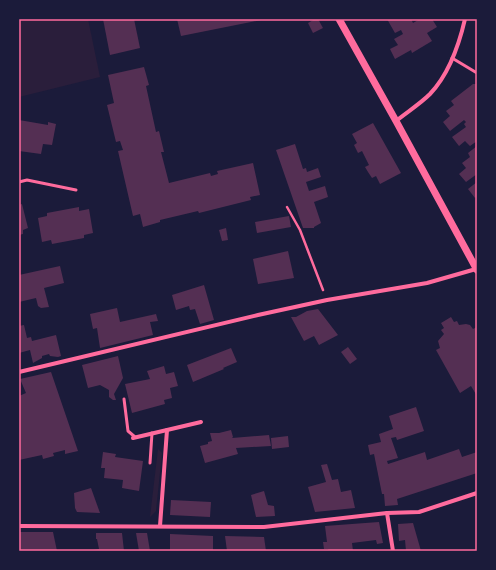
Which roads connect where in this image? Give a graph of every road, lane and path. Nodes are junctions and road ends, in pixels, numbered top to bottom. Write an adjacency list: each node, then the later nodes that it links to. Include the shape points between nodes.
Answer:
1 (339, 19): 5 (street)
2 (466, 19): 3 (street)
3 (452, 58): 4 (lane); 5 (street, via 430,94)
4 (477, 73)
5 (396, 121): 9 (street)
6 (19, 182): 7 (lane, via 27,180)
7 (76, 190)
8 (287, 207): 10 (path, via 300,230)
9 (477, 270): 10 (street, via 427,283)
10 (327, 300): 11 (street)
11 (19, 372)
12 (124, 399): 16 (lane, via 128,431)
13 (201, 422): 14 (street)
14 (167, 430): 15 (street); 21 (street)
15 (152, 433): 16 (street); 17 (lane)
16 (134, 437)
17 (150, 463)
18 (477, 493): 19 (street, via 419,512)
19 (387, 513): 21 (street, via 264,527); 22 (street)
20 (19, 526): 21 (street)
21 (160, 526)
22 (393, 551)

